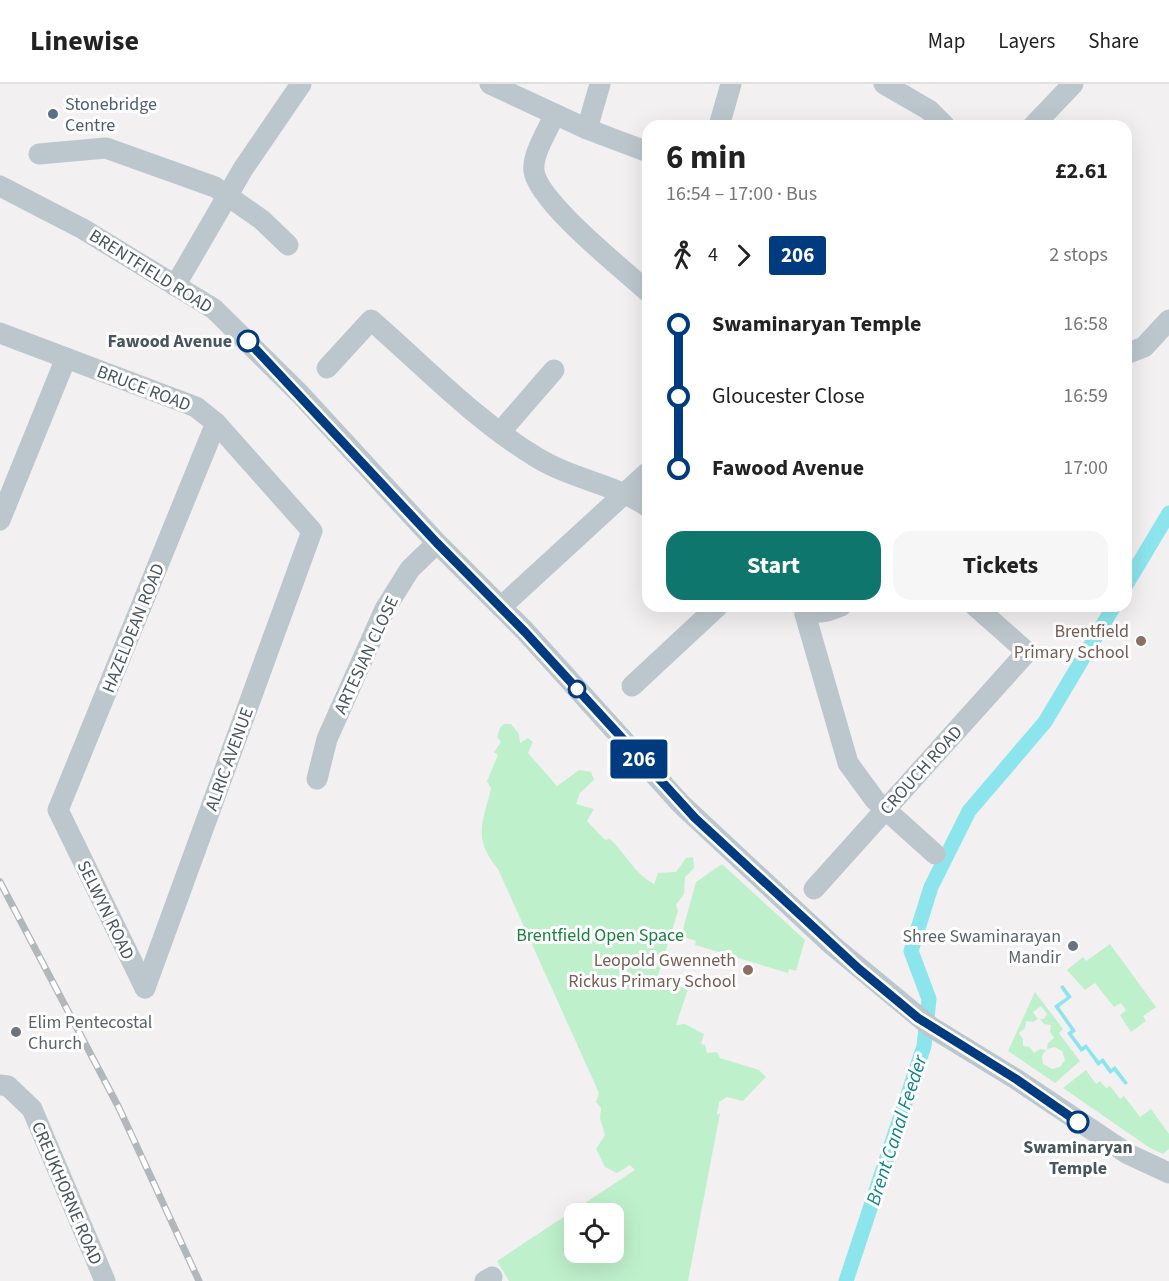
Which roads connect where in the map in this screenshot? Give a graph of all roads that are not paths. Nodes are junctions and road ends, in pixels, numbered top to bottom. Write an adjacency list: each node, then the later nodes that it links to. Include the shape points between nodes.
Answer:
1 (301, 84): 16 (street)
2 (490, 84): 7 (street)
3 (600, 84): 11 (street)
4 (731, 84): 8 (street)
5 (884, 84): 9 (street, via 920,104)
6 (1073, 84): 10 (street)
7 (555, 114): 11 (street); 20 (street, via 534,170 540,187 569,221)
8 (721, 120)
9 (938, 120)
10 (1038, 120)
11 (587, 129): 12 (street)
12 (642, 150)
13 (39, 154): 16 (street, via 106,148 215,187)
14 (0, 180): 17 (street, BRENTFIELD ROAD)
15 (0, 186): 17 (street, BRENTFIELD ROAD)
16 (229, 196): 18 (street); 19 (street)
17 (26, 199): 19 (street, BRENTFIELD ROAD)
18 (288, 245)
19 (175, 286): 34 (street, BRENTFIELD ROAD, via 214,309 255,347)
20 (642, 287)
21 (1169, 320): 23 (street, via 1144,347)
22 (0, 333): 24 (street, BRUCE ROAD)
23 (1132, 352)
24 (66, 358): 27 (street, BRUCE ROAD, via 196,407); 32 (street)
25 (327, 368): 28 (street, via 371,320)
26 (554, 370): 28 (street)
27 (216, 423): 33 (street, BRUCE ROAD); 42 (street, HAZELDEAN ROAD, via 58,810)
28 (502, 434): 30 (street, via 538,459)
29 (642, 478): 30 (street)
30 (626, 495): 31 (street); 35 (street)
31 (642, 504)
32 (0, 520)
33 (312, 531): 45 (street, ALRIC AVENUE)
34 (437, 543): 35 (street, BRENTFIELD ROAD); 40 (street, ARTESIAN CLOSE, via 410,569 385,609 327,739)
35 (501, 607): 47 (street, BRENTFIELD ROAD, via 681,804 859,969 926,1023 1135,1158)
36 (712, 612): 39 (street)
37 (800, 612): 41 (street, via 848,763)
38 (985, 612): 41 (street, CROUCH ROAD, via 1027,652)
39 (632, 686)
40 (317, 779)
41 (886, 809): 43 (street); 44 (street, CROUCH ROAD)
42 (68, 831): 45 (street, SELWYN ROAD)
43 (935, 854)
44 (814, 889)
45 (145, 988)
46 (0, 1085): 48 (street, CREUKHORNE ROAD, via 8,1086 32,1108)
47 (1169, 1173)
48 (105, 1281)

